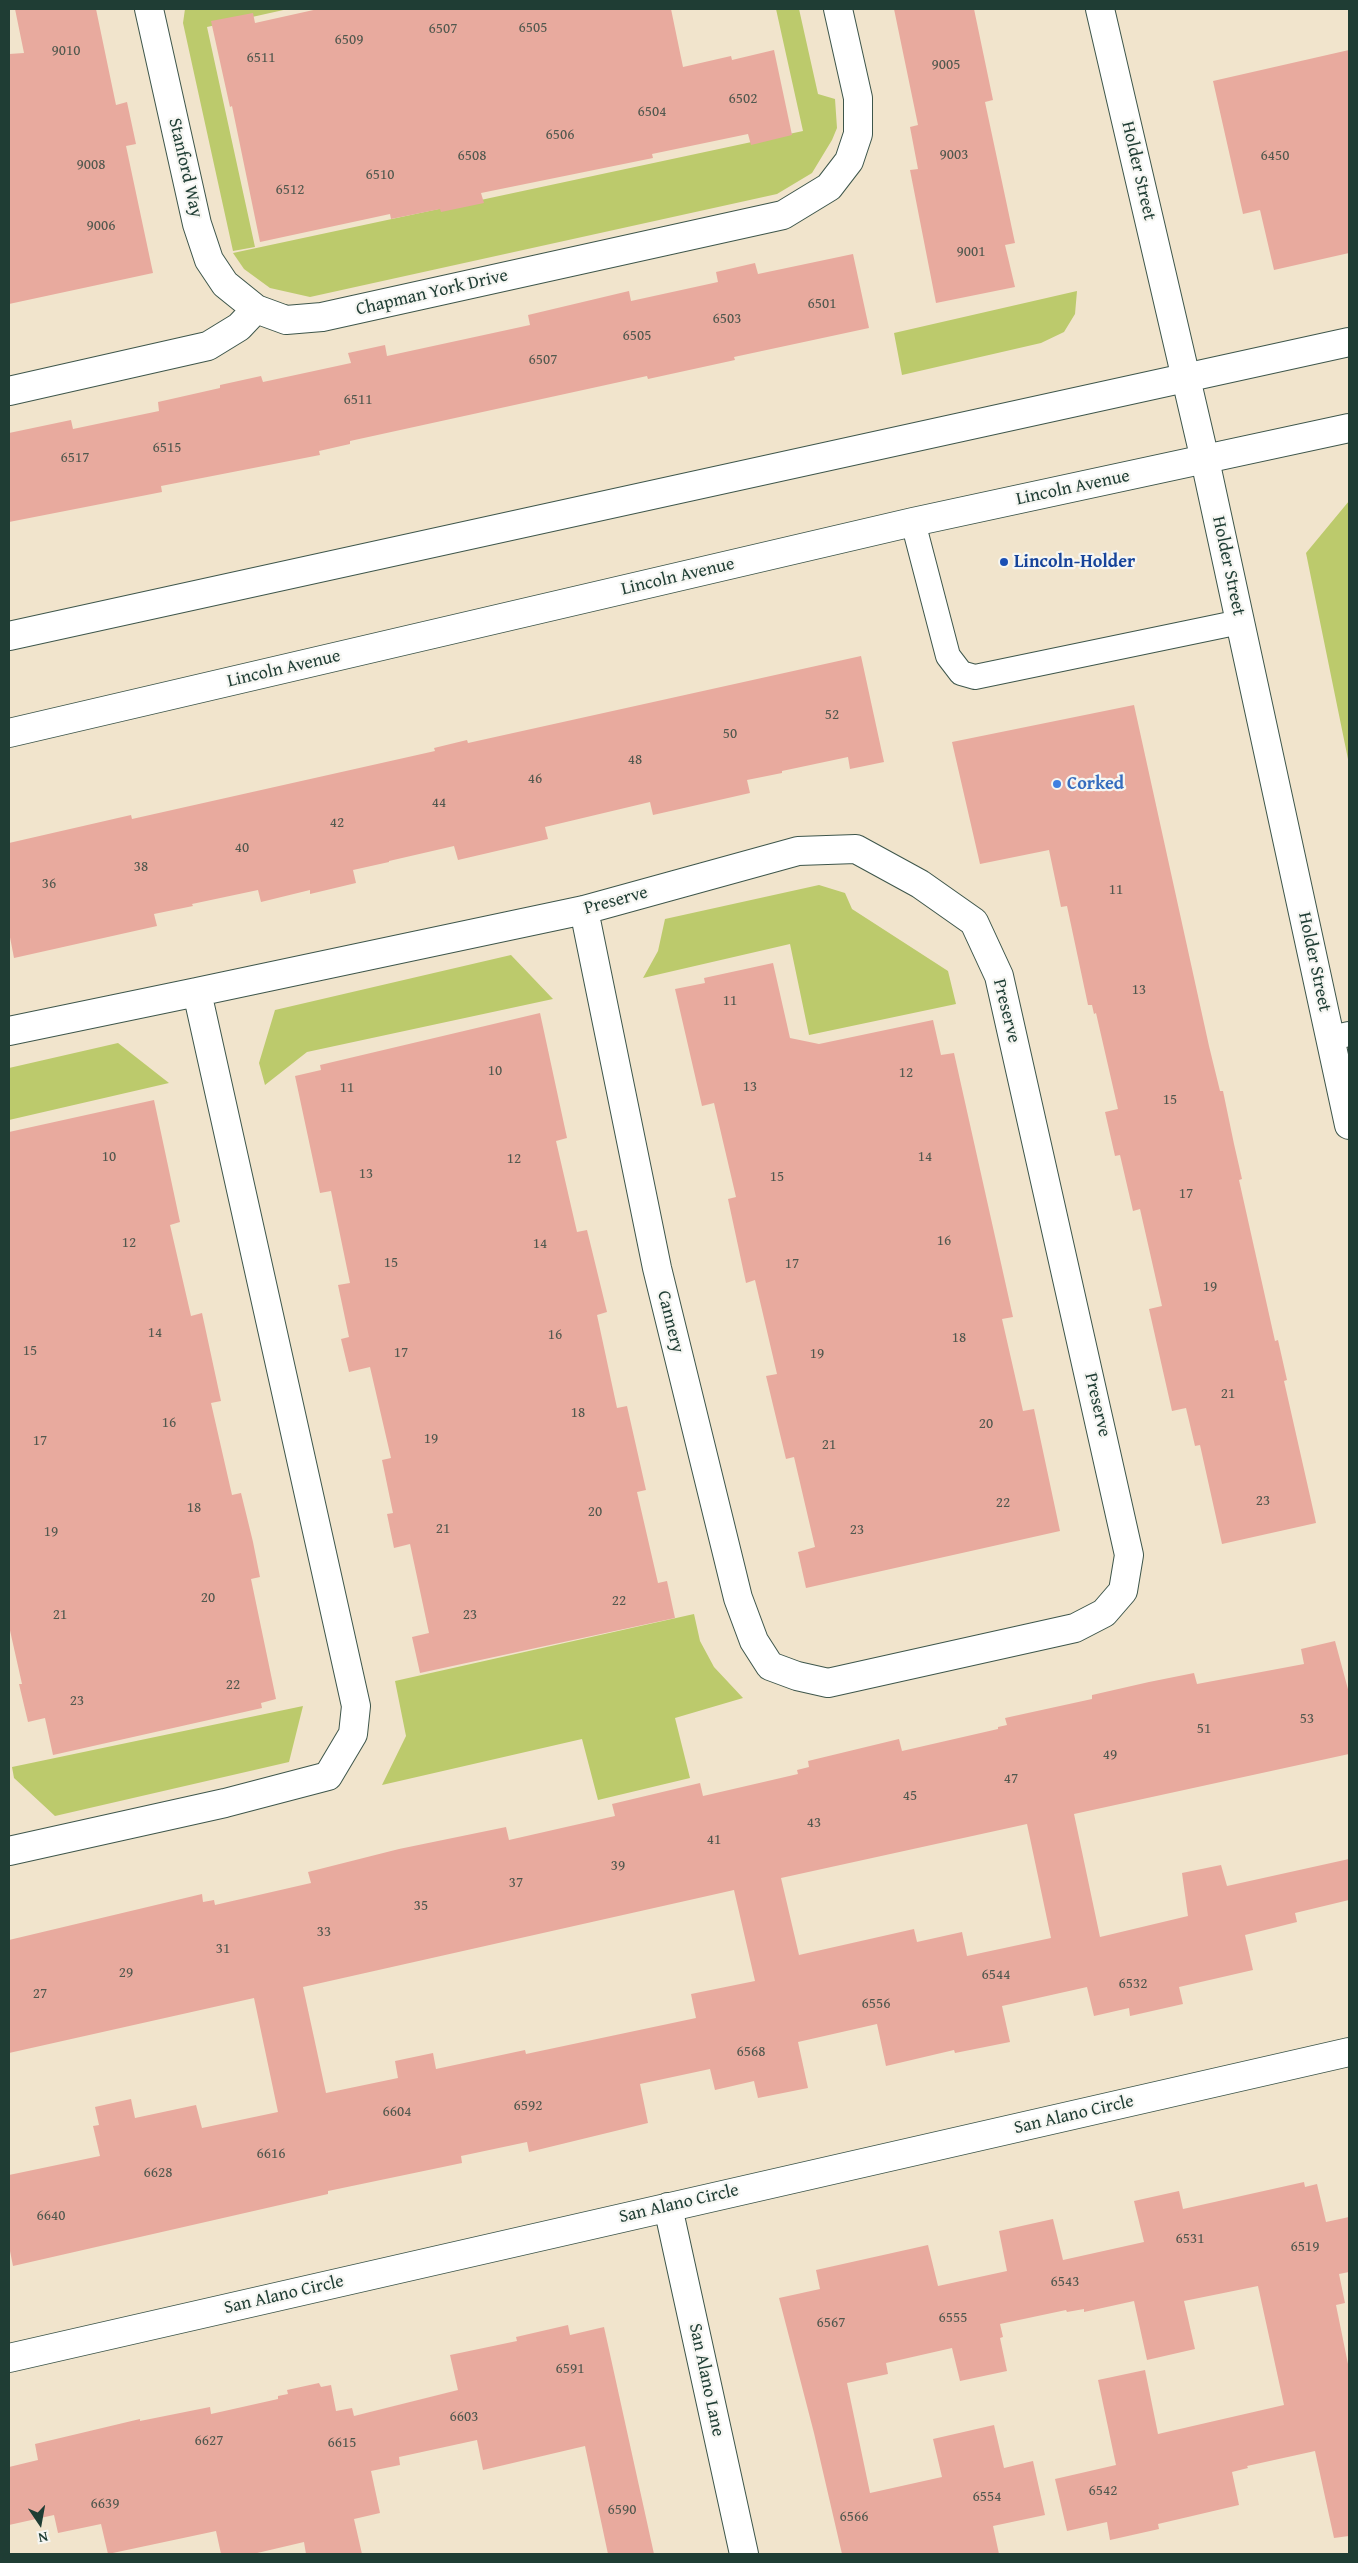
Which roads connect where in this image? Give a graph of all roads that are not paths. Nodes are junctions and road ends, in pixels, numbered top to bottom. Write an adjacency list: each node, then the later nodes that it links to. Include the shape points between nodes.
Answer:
1 (150, 9): 4 (street, Stanford Way, via 197,224 209,260 225,284)
2 (838, 9): 4 (street, Chapman York Drive, via 858,98 858,134 849,161 829,187 783,215 322,317 286,320)
3 (1100, 9): 6 (street, Holder Street)
4 (256, 309): 7 (street, via 239,327 208,346)
5 (1349, 342): 6 (street)
6 (1185, 379): 9 (street, Holder Street); 12 (street)
7 (9, 391)
8 (1349, 428): 9 (street, Lincoln Avenue)
9 (1205, 460): 10 (street, Lincoln Avenue); 11 (street, Holder Street)
10 (913, 522): 11 (lane, via 948,656 961,673 975,676); 13 (street, Lincoln Avenue)
11 (1240, 622): 17 (street, Holder Street)
12 (9, 636)
13 (9, 733)
14 (584, 910): 15 (street, Preserve); 19 (street, Cannery, via 657,1268 738,1598 754,1641 770,1666); 19 (street, Preserve, via 798,851 856,849 920,884 974,922 999,976 1120,1509 1129,1555 1123,1591 1104,1613 1076,1628)
15 (197, 992): 16 (street, Preserve); 20 (street, via 356,1706 353,1734 328,1776 225,1803)
16 (9, 1031)
17 (1340, 1036): 18 (street, Holder Street)
18 (1349, 1125)
19 (828, 1683)
20 (9, 1851)
21 (1349, 2052): 22 (street, San Alano Circle)
22 (668, 2207): 23 (street, San Alano Circle); 24 (street, San Alano Lane)
23 (9, 2358)
24 (744, 2554)

